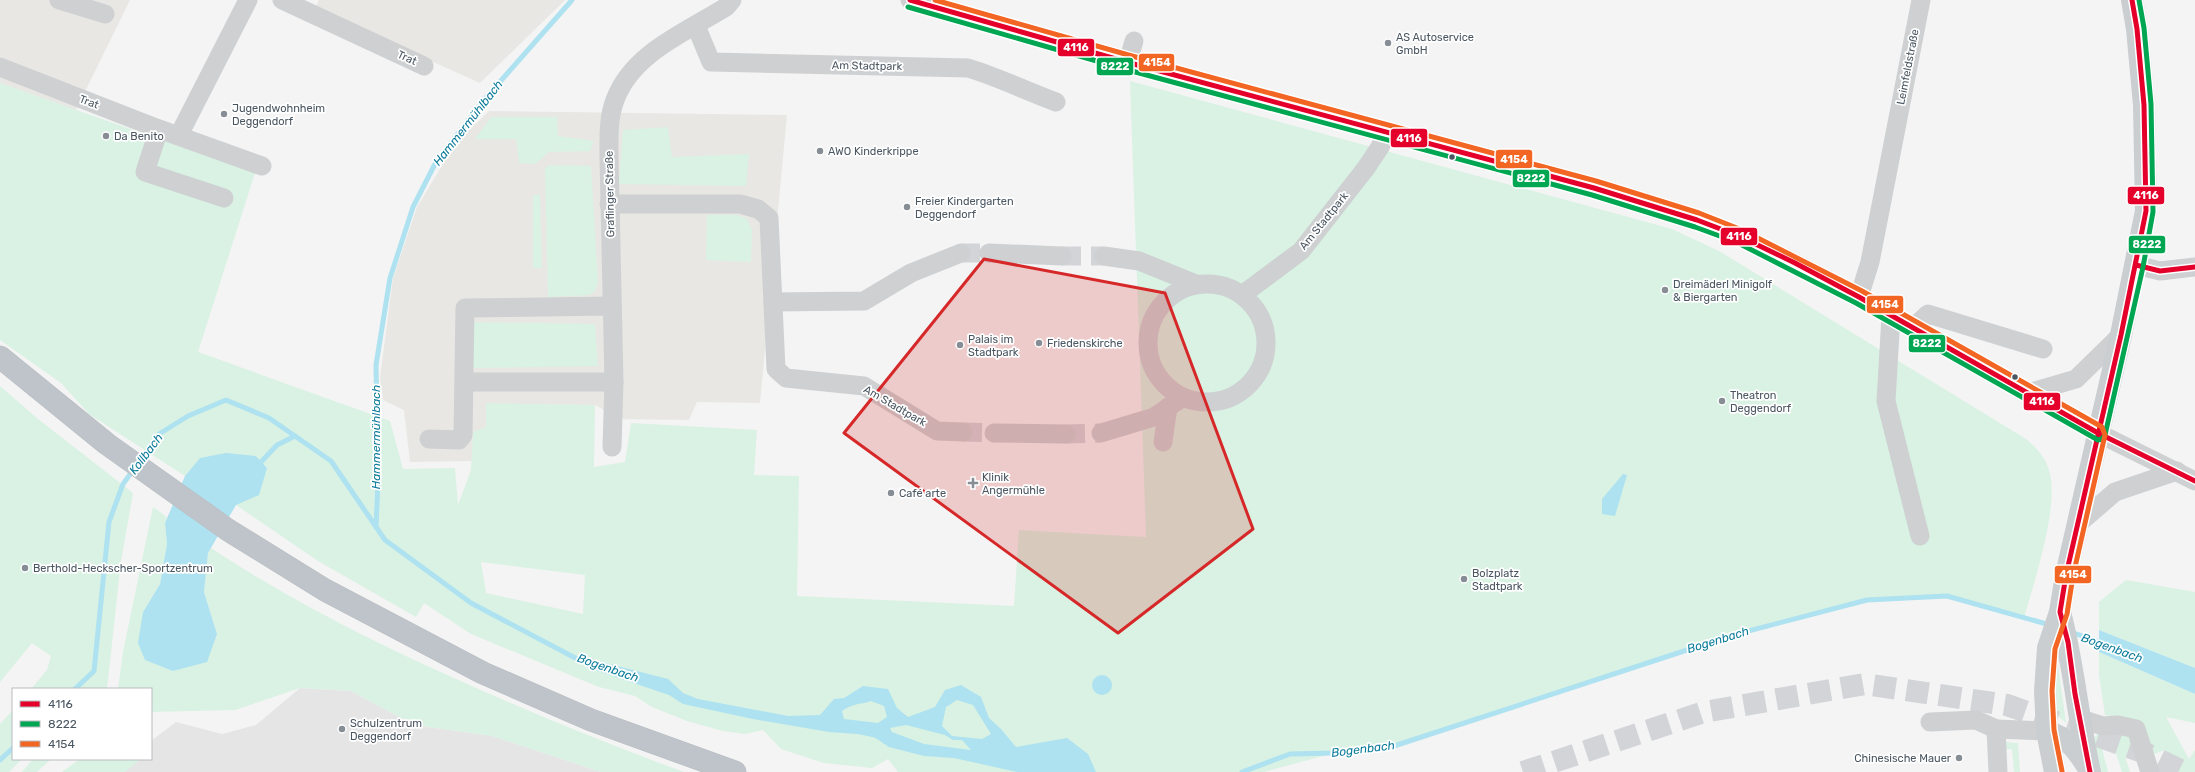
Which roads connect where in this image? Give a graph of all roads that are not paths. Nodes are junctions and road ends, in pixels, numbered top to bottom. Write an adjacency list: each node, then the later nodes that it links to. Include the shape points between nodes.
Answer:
1 (59, 0): 8 (street)
2 (248, 0): 17 (street)
3 (282, 0): 12 (street, Trat)
4 (732, 0): 9 (street, Graflinger Straße, via 726,8)
5 (910, 0): 11 (street)
6 (1921, 0): 29 (street, Leimfeldstraße, via 1870,262)
7 (2132, 0): 25 (main road, via 2144,105 2146,203)
8 (105, 14)
9 (696, 26): 14 (street, Am Stadtpark, via 711,62 968,68); 20 (street, Graflinger Straße, via 650,53 627,75 615,100 609,128)
10 (1134, 41): 11 (street)
11 (1128, 62): 16 (street)
12 (424, 66)
13 (0, 68): 15 (street, Trat)
14 (1056, 102)
15 (159, 129): 17 (street, Trat); 19 (street, via 145,172)
16 (1387, 131): 28 (street, Am Stadtpark, via 1366,168 1301,251); 29 (street, via 1594,188 1697,220 1739,236)
17 (179, 135): 18 (street, Trat)
18 (262, 166)
19 (224, 198)
20 (608, 204): 30 (street, Am Stadtpark, via 740,204 758,209 769,218); 31 (street, Graflinger Straße)
21 (961, 253): 30 (street, via 911,273 864,301)
22 (989, 253): 23 (street)
23 (1062, 256)
24 (1104, 256): 27 (street, via 1139,262)
25 (2136, 265): 26 (street, via 2160,271); 34 (main road)
26 (2195, 267)
27 (1196, 284): 28 (street, via 1228,287); 40 (street, via 1176,292 1160,307 1150,326 1148,347 1152,368)
28 (1242, 295): 40 (street, via 1258,311 1264,325 1266,356 1258,376 1243,392 1224,401)
29 (1859, 297): 32 (street)
30 (773, 302): 41 (street, Am Stadtpark, via 776,369 786,378 864,386 937,431)
31 (612, 306): 37 (street, via 465,308); 38 (street, Graflinger Straße)
32 (1891, 316): 33 (street); 52 (street, via 1886,401)
33 (1913, 328): 35 (street, via 1928,314); 39 (street)
34 (2121, 335): 39 (street, via 2076,379); 44 (main road)
35 (2042, 349)
36 (0, 357): 59 (highway, via 107,444 228,530 325,590 483,673 591,720)
37 (465, 382): 38 (street); 46 (street, via 463,435 459,440)
38 (614, 382): 48 (street, Graflinger Straße)
39 (2028, 393): 44 (street)
40 (1175, 403): 43 (street, via 1154,417); 47 (street)
41 (963, 432)
42 (994, 433): 45 (street)
43 (1101, 433)
44 (2098, 433): 49 (street); 51 (main road)
45 (1066, 434)
46 (429, 439)
47 (1163, 442)
48 (612, 447)
49 (2177, 472): 50 (street); 51 (street, via 2115,492)
50 (2195, 480)
51 (2078, 524): 53 (main road)
52 (1920, 536)
53 (2060, 612): 56 (main road, via 2068,642); 57 (main road, via 2048,648 2045,691)
54 (1930, 722): 55 (street, via 1976,720)
55 (1996, 729): 57 (street); 60 (street)
56 (2083, 729): 58 (main road); 62 (street, via 2118,725 2136,729)
57 (2047, 731): 58 (main road, via 2064,737 2077,750); 61 (main road)
58 (2090, 771)
59 (734, 772)
60 (1998, 772)
61 (2055, 772)
62 (2150, 772)

